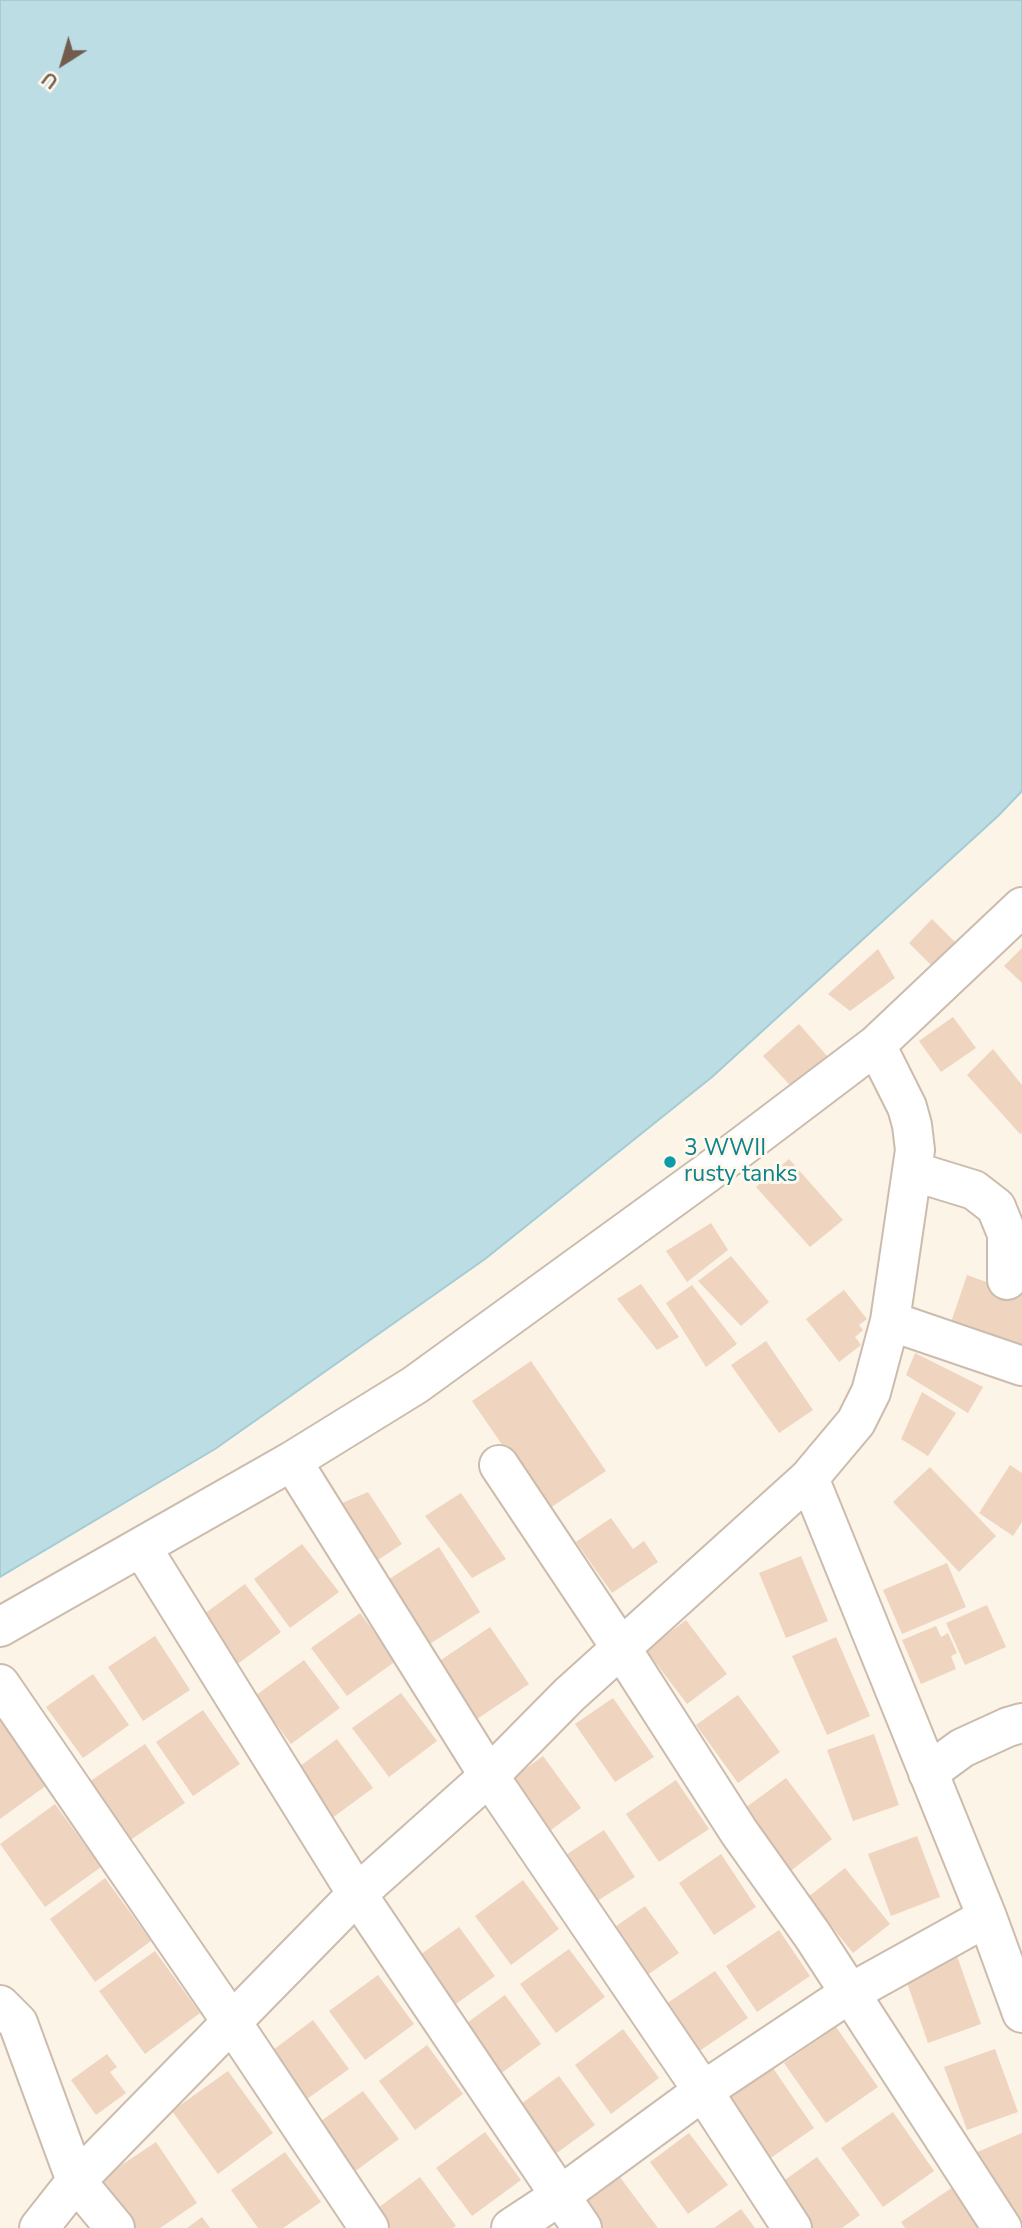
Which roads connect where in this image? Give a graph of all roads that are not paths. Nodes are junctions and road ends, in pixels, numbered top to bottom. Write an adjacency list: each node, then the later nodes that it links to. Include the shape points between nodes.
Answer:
1 (1022, 907): 2 (street)
2 (876, 1045): 3 (street, via 907,1107 915,1150); 7 (street, via 415,1385)
3 (912, 1171): 4 (street, via 974,1190 996,1207 1007,1234); 5 (street)
4 (1007, 1280)
5 (890, 1321): 6 (street); 9 (street, via 871,1392 856,1422)
6 (1022, 1366)
7 (292, 1461): 10 (street); 16 (street)
8 (499, 1465): 12 (street)
9 (809, 1478): 12 (street); 15 (street)
10 (142, 1548): 11 (street); 17 (street)
11 (0, 1628)
12 (621, 1648): 16 (street); 19 (street)
13 (0, 1684): 22 (street)
14 (1022, 1723): 15 (street, via 961,1748)
15 (928, 1773): 18 (street)
16 (489, 1776): 17 (street); 23 (street)
17 (357, 1894): 22 (street); 25 (street)
18 (987, 1917): 19 (street); 21 (street)
19 (850, 1993): 23 (street); 32 (street)
20 (0, 2005): 24 (street, via 18,2023)
21 (1022, 2013)
22 (231, 2021): 24 (street); 28 (street)
23 (703, 2091): 25 (street); 31 (street)
24 (76, 2181): 26 (street); 27 (street)
25 (561, 2195): 29 (street); 30 (street)
26 (39, 2228)
27 (115, 2228)
28 (369, 2228)
29 (511, 2228)
30 (582, 2228)
31 (792, 2228)
32 (1002, 2228)

